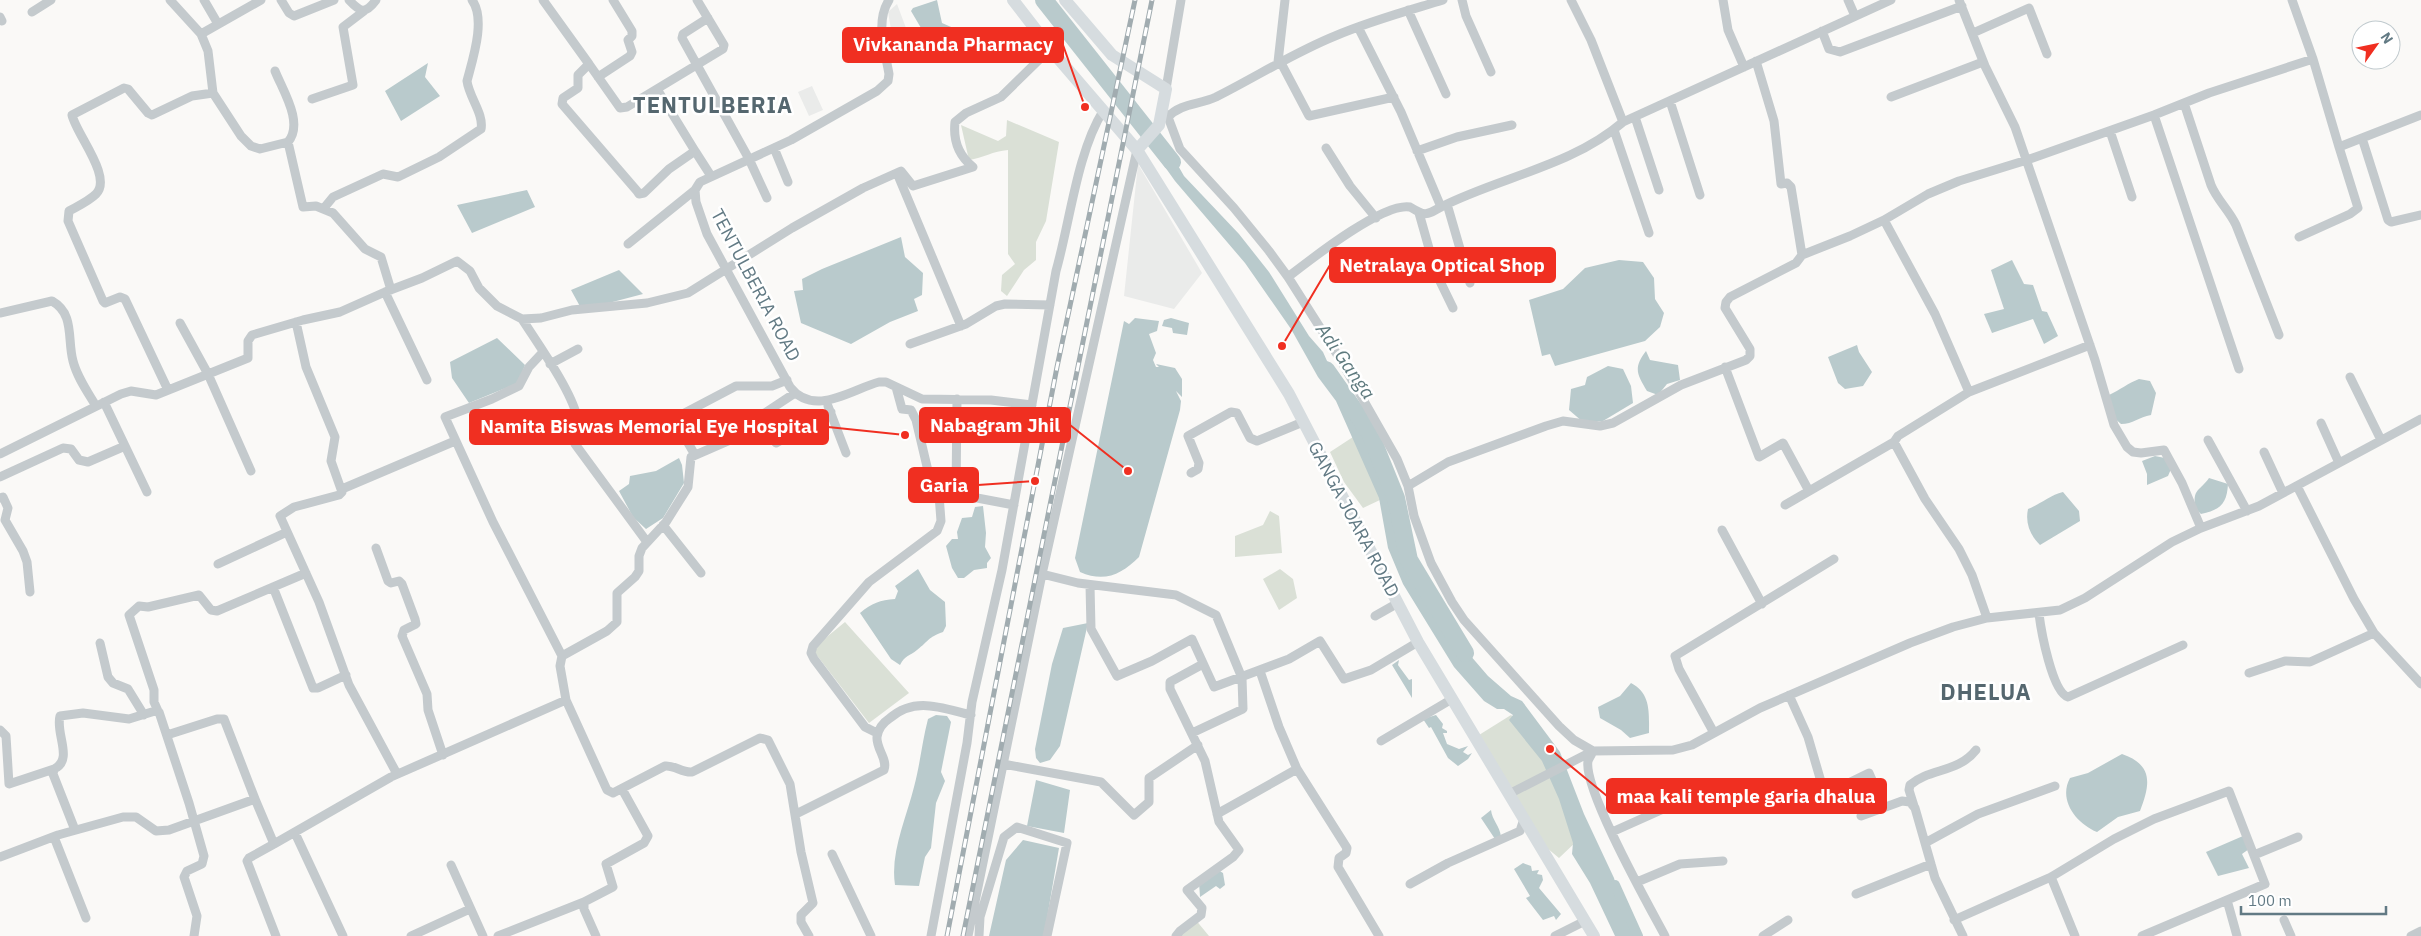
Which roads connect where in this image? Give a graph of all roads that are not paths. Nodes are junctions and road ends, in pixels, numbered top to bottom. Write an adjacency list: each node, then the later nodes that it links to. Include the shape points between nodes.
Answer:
1 (51, 0): 30 (street)
2 (170, 0): 37 (street)
3 (204, 0): 33 (street)
4 (262, 0): 27 (street)
5 (281, 0): 6 (street, via 294,16)
6 (334, 0)
7 (348, 0): 29 (street, via 358,10)
8 (376, 0): 29 (street)
9 (472, 0): 87 (street, via 477,7 479,22 467,81 480,118 480,129 439,157 398,177 383,174 333,197)
10 (543, 0): 44 (street)
11 (613, 0): 49 (street, via 632,31 628,42 632,52)
12 (698, 0): 32 (street)
13 (889, 0): 71 (street, via 882,17 888,81 877,91)
14 (1013, 0): 38 (main road, GANGA JOARA ROAD)
15 (1065, 0): 51 (main road, via 1112,55)
16 (1181, 0): 51 (street)
17 (1285, 0): 42 (street)
18 (1443, 0): 25 (street)
19 (1462, 0): 48 (street)
20 (1572, 0): 64 (street)
21 (1723, 0): 46 (street, via 1728,30)
22 (1848, 0): 31 (street)
23 (1891, 0): 31 (street)
24 (2292, 0): 40 (street)
25 (1427, 2): 28 (street)
26 (1961, 3): 35 (street, via 1840,52 1829,49); 36 (street)
27 (247, 4): 33 (street)
28 (1408, 10): 34 (street); 53 (street)
29 (364, 11): 56 (street, via 343,27 354,85)
30 (32, 12)
31 (1855, 16): 35 (street)
32 (708, 18): 45 (street, via 724,48); 45 (street, via 681,37)
33 (218, 24): 37 (street)
34 (1358, 27): 42 (street); 54 (street)
35 (1822, 31): 41 (street)
36 (1973, 33): 39 (street, via 2029,8); 43 (street)
37 (201, 34): 52 (street, via 208,51)
38 (1050, 48): 59 (main road, GANGA JOARA ROAD); 78 (street, via 1001,97 966,113 955,122 954,132 962,156 973,167 913,186 901,171)
39 (2047, 54)
40 (2313, 58): 58 (street); 70 (street)
41 (1756, 61): 46 (street); 95 (street, via 1774,120 1781,184 1787,183 1791,188)
42 (1279, 62): 54 (street, via 1309,116); 63 (street, via 1213,98 1176,109)
43 (1983, 62): 55 (street); 77 (street, via 2015,127)
44 (589, 64): 49 (street); 74 (street, via 578,75 578,88 563,98 562,104 639,194)
45 (698, 65): 50 (street); 76 (street)
46 (1744, 67): 57 (street)
47 (275, 71): 69 (street, via 294,121)
48 (1490, 72)
49 (598, 77): 50 (street, via 623,109)
50 (657, 88): 74 (street)
51 (1166, 89): 63 (main road)
52 (213, 93): 69 (street, via 250,146 260,150); 120 (street, via 192,96 152,115 124,88 72,115 97,167 100,188 69,211 68,221 103,301 125,299)
53 (1446, 94)
54 (1394, 97): 75 (street)
55 (1891, 97)
56 (312, 99)
57 (1670, 101): 62 (street); 83 (street)
58 (2184, 103): 60 (street); 107 (street, via 2211,185 2232,216)
59 (1103, 111): 73 (main road, GANGA JOARA ROAD); 100 (street, via 1093,126 1074,195)
60 (2154, 115): 67 (street); 114 (street)
61 (2421, 115): 68 (street)
62 (1635, 117): 64 (street); 82 (street)
63 (1163, 118): 73 (main road); 97 (street, via 1180,149 1234,208)
64 (1623, 122): 66 (street)
65 (1512, 125): 75 (street, via 1458,137)
66 (1614, 130): 86 (street, via 1578,152); 92 (street)
67 (2110, 130): 77 (street); 84 (street)
68 (2362, 138): 70 (street); 89 (street, via 2388,220 2397,222)
69 (288, 142): 87 (street, via 303,206)
70 (2339, 147): 93 (street, via 2358,208)
71 (774, 148): 76 (street); 80 (street)
72 (1326, 148): 90 (street, via 1350,186)
73 (1137, 150): 129 (main road, GANGA JOARA ROAD, via 1289,394); 167 (street)
74 (695, 151): 79 (street)
75 (1417, 151): 86 (street)
76 (749, 158): 79 (street); 85 (street)
77 (2026, 160): 91 (street, via 1928,194); 109 (street)
78 (897, 173): 96 (street, via 863,188); 106 (street)
79 (711, 176): 81 (street, via 700,182)
80 (788, 182)
81 (695, 190): 94 (street); 96 (street, TENTULBERIA ROAD, via 701,218)
82 (1659, 190)
83 (1700, 195)
84 (2132, 197)
85 (767, 198)
86 (1444, 205): 88 (street, via 1429,214); 98 (street)
87 (324, 208): 99 (street, via 365,248 381,257)
88 (1419, 212): 90 (street, via 1404,206); 101 (street, via 1436,273)
89 (2421, 215)
90 (1376, 218): 97 (street, via 1334,242)
91 (1884, 220): 95 (street); 121 (street, via 1935,314)
92 (1650, 233)
93 (2299, 237)
94 (628, 244)
95 (1802, 255): 113 (street, via 1796,263 1726,302 1725,308 1750,349 1750,356)
96 (726, 269): 103 (street, via 688,293 664,299); 118 (street, TENTULBERIA ROAD)
97 (1288, 277): 145 (street, via 1340,359 1397,459)
98 (1470, 283)
99 (388, 291): 103 (street, via 457,261 470,271 479,288 497,306); 105 (street, via 340,312); 117 (street)
100 (1050, 305): 106 (street, via 996,306); 126 (street)
101 (1453, 308)
102 (0, 313): 125 (street, via 52,301 58,304 70,328 70,349 78,377)
103 (522, 319): 111 (street)
104 (180, 322): 115 (street)
105 (296, 322): 115 (street, via 252,335 248,341 248,358); 147 (street, via 306,367 335,437 331,460)
106 (961, 326): 108 (street)
107 (2279, 335)
108 (910, 344)
109 (2090, 346): 121 (street); 158 (street, via 2114,424 2127,447 2141,453 2164,450)
110 (578, 349): 112 (street)
111 (543, 352): 112 (street); 133 (street, via 529,367 519,386 445,417)
112 (550, 364): 161 (street, via 577,415 575,444)
113 (1725, 367): 145 (street, via 1681,386 1613,423 1600,426 1563,421 1546,426 1448,462); 148 (street, via 1759,456 1783,443)
114 (2239, 369)
115 (208, 374): 120 (street); 142 (street)
116 (2350, 377): 132 (street)
117 (427, 380)
118 (787, 380): 122 (street, TENTULBERIA ROAD); 140 (street, via 772,386 736,386 677,417 676,422)
119 (896, 387): 123 (street, via 922,399); 124 (street, via 879,382); 153 (street, via 899,406 911,410 916,420 932,488)
120 (168, 390): 125 (street, via 156,395 131,391)
121 (1969, 392): 134 (street, via 1898,436)
122 (794, 393): 124 (street); 140 (street, via 730,440)
123 (957, 399): 126 (street); 150 (street)
124 (826, 402): 127 (street)
125 (100, 404): 136 (street); 139 (street)
126 (1032, 405): 154 (street)
127 (831, 412): 135 (street); 138 (street)
128 (2421, 419): 132 (street)
129 (1303, 422): 143 (street, via 1257,441 1250,438 1237,413 1231,412 1188,436 1199,463 1198,469); 171 (main road, GANGA JOARA ROAD)
130 (2321, 423): 141 (street)
131 (2208, 440): 156 (street)
132 (2381, 440): 141 (street)
133 (455, 441): 147 (street); 180 (street)
134 (1894, 442): 148 (street); 175 (street, via 1925,499 1959,549)
135 (776, 443)
136 (125, 446): 144 (street, via 88,462 79,460 71,449 63,448); 149 (street)
137 (2264, 452): 151 (street)
138 (846, 453)
139 (0, 454)
140 (695, 455): 157 (street, via 690,462 688,487)
141 (2339, 463): 146 (street)
142 (251, 471)
143 (1191, 473)
144 (0, 477)
145 (1408, 486): 201 (street, via 1414,516 1431,563 1464,620 1559,726 1574,740)
146 (2297, 486): 151 (street); 176 (street)
147 (342, 489): 160 (street, via 339,495 280,514)
148 (1808, 491): 155 (street)
149 (147, 492)
150 (956, 492): 153 (street); 154 (street, via 958,496)
151 (2283, 493): 156 (street)
152 (1, 495): 170 (street, via 8,508 5,520 27,562)
153 (939, 495): 194 (street, via 941,521 937,530 869,582 813,646 814,659 865,727)
154 (1014, 504): 192 (street)
155 (1784, 505)
156 (2247, 511): 158 (street)
157 (663, 525): 161 (street); 166 (street)
158 (2201, 528): 173 (street, via 2172,542 2085,598 2060,610)
159 (1722, 530): 172 (street)
160 (287, 532): 164 (street); 165 (street)
161 (647, 542): 180 (street, via 639,556 639,570 635,577 617,593 617,622)
162 (376, 548): 202 (street, via 388,581 402,584 416,619 416,624 404,630 402,636 427,694 428,710)
163 (1834, 559): 172 (street)
164 (218, 564)
165 (306, 573): 169 (street); 184 (street)
166 (701, 573)
167 (1042, 574): 168 (street); 203 (street)
168 (1090, 585): 181 (street, via 1090,630 1117,676 1192,639); 185 (street, via 1176,595 1216,615)
169 (273, 587): 184 (street, via 312,686 318,688); 190 (street, via 217,611 211,610 199,595 148,607 139,606 129,615)
170 (30, 592)
171 (1398, 603): 174 (street); 177 (main road, GANGA JOARA ROAD)
172 (1762, 604): 197 (street, via 1675,656)
173 (2038, 614): 175 (street); 179 (street, via 2059,690 2068,697)
174 (1375, 616)
175 (1987, 618): 187 (street, via 1910,643)
176 (2374, 633): 183 (street, via 2310,662 2285,661); 186 (street)
177 (1418, 642): 182 (street, via 1371,670 1344,679 1320,641); 188 (main road, GANGA JOARA ROAD)
178 (100, 643): 191 (street, via 108,678 128,689)
179 (2183, 645)
180 (562, 656): 189 (street, via 560,666)
181 (1203, 664): 185 (street, via 1214,687); 195 (street, via 1170,682 1173,698)
182 (1260, 671): 185 (street); 205 (street)
183 (2248, 673)
184 (346, 676): 206 (street)
185 (1242, 678): 195 (street, via 1243,709)
186 (2421, 684)
187 (1789, 695): 197 (street); 212 (street, via 1808,737 1822,785 1832,790 1869,773)
188 (1452, 699): 198 (street); 209 (main road, GANGA JOARA ROAD)
189 (566, 700): 202 (street); 208 (street, via 607,790 613,793)
190 (158, 711): 191 (street); 196 (street)
191 (144, 715): 204 (street, via 129,719 63,714 59,719 64,760)
192 (971, 715): 194 (street, via 922,704 912,705 900,709); 254 (street)
193 (0, 730): 204 (street, via 6,736 9,784)
194 (878, 733): 214 (street, via 877,744 884,760 884,770)
195 (1192, 733): 199 (street)
196 (167, 734): 211 (street, via 224,719); 218 (street)
197 (1714, 734): 201 (street, via 1692,746 1673,750)
198 (1381, 741)
199 (1198, 745): 203 (street, via 1149,778 1149,802 1134,815 1101,782); 215 (street, via 1205,761)
200 (1976, 750): 213 (street, via 1964,763 1910,785)
201 (1594, 751): 209 (street); 220 (street, via 1588,762 1592,783)
202 (443, 755): 206 (street)
203 (1003, 764): 255 (street)
204 (54, 769): 219 (street, via 53,774)
205 (1297, 769): 215 (street); 259 (street, via 1345,842 1346,853 1339,858 1338,867)
206 (397, 774): 221 (street)
207 (2055, 786): 224 (street, via 1978,814)
208 (622, 789): 214 (street, via 665,766 671,765 686,773 698,771 765,737 786,771); 237 (street, via 646,829 647,840 606,864 613,887)
209 (1509, 794): 217 (main road, GANGA JOARA ROAD)
210 (1688, 798): 220 (street)
211 (255, 799): 218 (street); 225 (street)
212 (1884, 807): 213 (street, via 1902,801 1910,802); 216 (street)
213 (1915, 808): 224 (street)
214 (796, 814): 252 (street, via 813,903 801,915)
215 (1217, 814): 258 (street, via 1224,832 1238,850 1187,890 1202,908 1201,915)
216 (1860, 816)
217 (1524, 819): 234 (street, via 1520,831 1448,862); 243 (main road, GANGA JOARA ROAD)
218 (195, 821): 219 (street, via 156,831 136,818 123,817); 245 (street, via 204,860 187,871 184,877 197,916)
219 (75, 830): 222 (street)
220 (1612, 832): 233 (street)
221 (295, 833): 225 (street); 247 (street)
222 (54, 837): 228 (street); 239 (street)
223 (2298, 837): 227 (street)
224 (1925, 843): 230 (street)
225 (274, 844): 246 (street, via 247,861)
226 (832, 854): 253 (street)
227 (2254, 855): 232 (street, via 2229,791 2154,819); 236 (street, via 2265,884)
228 (0, 857)
229 (1723, 860): 233 (street, via 1680,864)
230 (1931, 864): 235 (street); 241 (street)
231 (451, 865): 238 (street)
232 (2051, 876): 241 (street); 265 (street)
233 (1637, 882): 262 (street)
234 (1410, 884)
235 (1856, 894)
236 (2227, 900): 266 (street); 267 (street)
237 (584, 902): 250 (street); 251 (street)
238 (470, 909): 248 (street); 249 (street)
239 (86, 918)
240 (1788, 920): 263 (street)
241 (1954, 920): 264 (street)
242 (2284, 920): 268 (street)
243 (1585, 921): 260 (street); 261 (main road, GANGA JOARA ROAD)
244 (2421, 931): 269 (street)
245 (194, 936)
246 (276, 936)
247 (343, 936)
248 (410, 936)
249 (483, 936)
250 (498, 936)
251 (596, 936)
252 (809, 936)
253 (871, 936)
254 (931, 936)
255 (968, 936)
256 (979, 936): 257 (street, via 980,917 1004,837 1017,827 1067,843)
257 (1048, 936)
258 (1176, 936)
259 (1379, 936)
260 (1555, 936)
261 (1594, 936)
262 (1665, 936)
263 (1764, 936)
264 (1963, 936)
265 (2075, 936)
266 (2142, 936)
267 (2237, 936)
268 (2291, 936)
269 (2411, 936)

